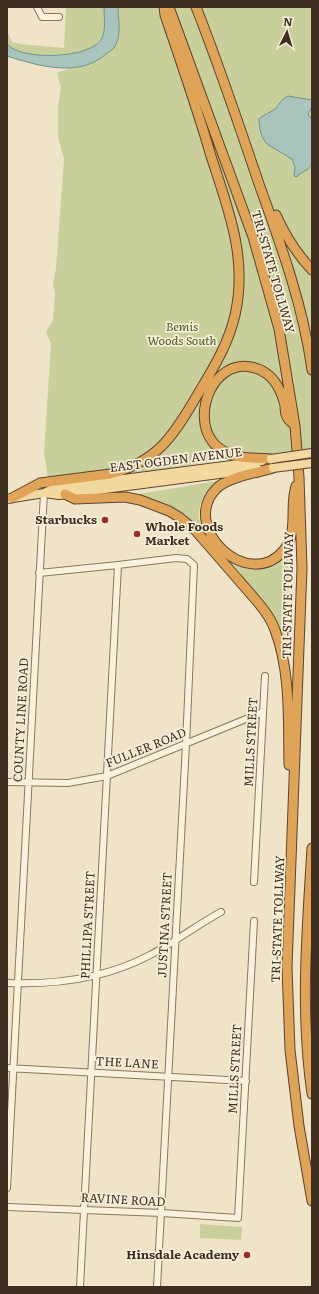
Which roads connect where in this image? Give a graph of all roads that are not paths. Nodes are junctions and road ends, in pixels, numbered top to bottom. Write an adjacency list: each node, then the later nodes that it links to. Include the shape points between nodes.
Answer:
1 (37, 7): 5 (street, via 42,17)
2 (164, 7): 16 (highway, via 235,235 240,265 232,326 214,368 174,433 158,450 137,465 121,472 40,484)
3 (169, 7): 9 (highway, TRI-STATE TOLLWAY, via 253,237 279,329)
4 (196, 7): 6 (highway, TRI-STATE TOLLWAY)
5 (59, 17)
6 (260, 185): 7 (highway, via 285,234); 8 (highway, TRI-STATE TOLLWAY, via 290,271)
7 (312, 270)
8 (312, 370)
9 (295, 426): 11 (highway, via 287,417 282,394 277,385 262,370 239,366 226,371 214,383 205,410 206,428 213,442 237,457); 13 (highway, TRI-STATE TOLLWAY)
10 (312, 453): 11 (main road, EAST OGDEN AVENUE, bridge)
11 (272, 463): 12 (main road, EAST OGDEN AVENUE, bridge); 13 (highway, via 224,483 216,489 207,503 206,525 211,535 227,554 241,562 263,564 284,550 292,536 293,495); 14 (main road, EAST OGDEN AVENUE, via 237,464 54,488); 15 (main road, EAST OGDEN AVENUE, via 258,469)
12 (312, 463)
13 (299, 477): 25 (highway, TRI-STATE TOLLWAY, via 302,568)
14 (44, 493): 15 (main road, EAST OGDEN AVENUE); 16 (main road, EAST OGDEN AVENUE); 18 (street, COUNTY LINE ROAD)
15 (65, 494): 25 (highway, via 75,499 125,497 169,511 194,530 265,610 275,629 286,678)
16 (9, 498)
17 (118, 565): 18 (street); 21 (street, JUSTINA STREET, via 176,558 187,559 194,565); 22 (street, PHILLIPA STREET)
18 (39, 573): 24 (street, COUNTY LINE ROAD)
19 (265, 676): 20 (street, MILLS STREET)
20 (264, 712): 21 (street, FULLER ROAD); 27 (street, MILLS STREET)
21 (186, 744): 22 (street, FULLER ROAD); 30 (street, JUSTINA STREET)
22 (107, 776): 24 (street, FULLER ROAD, via 68,782); 31 (street, PHILLIPA STREET)
23 (7, 782): 24 (street, FULLER ROAD)
24 (29, 783): 33 (street, COUNTY LINE ROAD)
25 (293, 815): 41 (highway, TRI-STATE TOLLWAY, via 287,967 290,1050 299,1126)
26 (312, 848): 38 (highway, via 305,1002 306,1042)
27 (254, 882)
28 (221, 912): 30 (street)
29 (254, 921): 37 (street, MILLS STREET)
30 (175, 941): 31 (street, via 134,963); 36 (street, JUSTINA STREET)
31 (96, 976): 33 (street, via 62,982); 35 (street, PHILLIPA STREET)
32 (7, 982): 33 (street)
33 (19, 983): 34 (street, COUNTY LINE ROAD)
34 (10, 1068): 35 (street, THE LANE); 39 (street, COUNTY LINE ROAD)
35 (91, 1073): 36 (street, THE LANE); 43 (street, PHILLIPA STREET)
36 (168, 1076): 37 (street, THE LANE); 44 (street, JUSTINA STREET)
37 (246, 1081): 45 (street, MILLS STREET)
38 (312, 1094)
39 (7, 1182): 40 (street, COUNTY LINE ROAD)
40 (7, 1188)
41 (312, 1201)
42 (7, 1206): 43 (street, RAVINE ROAD)
43 (84, 1209): 44 (street, RAVINE ROAD); 46 (street, PHILLIPA STREET)
44 (162, 1213): 45 (street, RAVINE ROAD); 47 (street, JUSTINA STREET)
45 (238, 1218)
46 (80, 1287)
47 (157, 1287)

